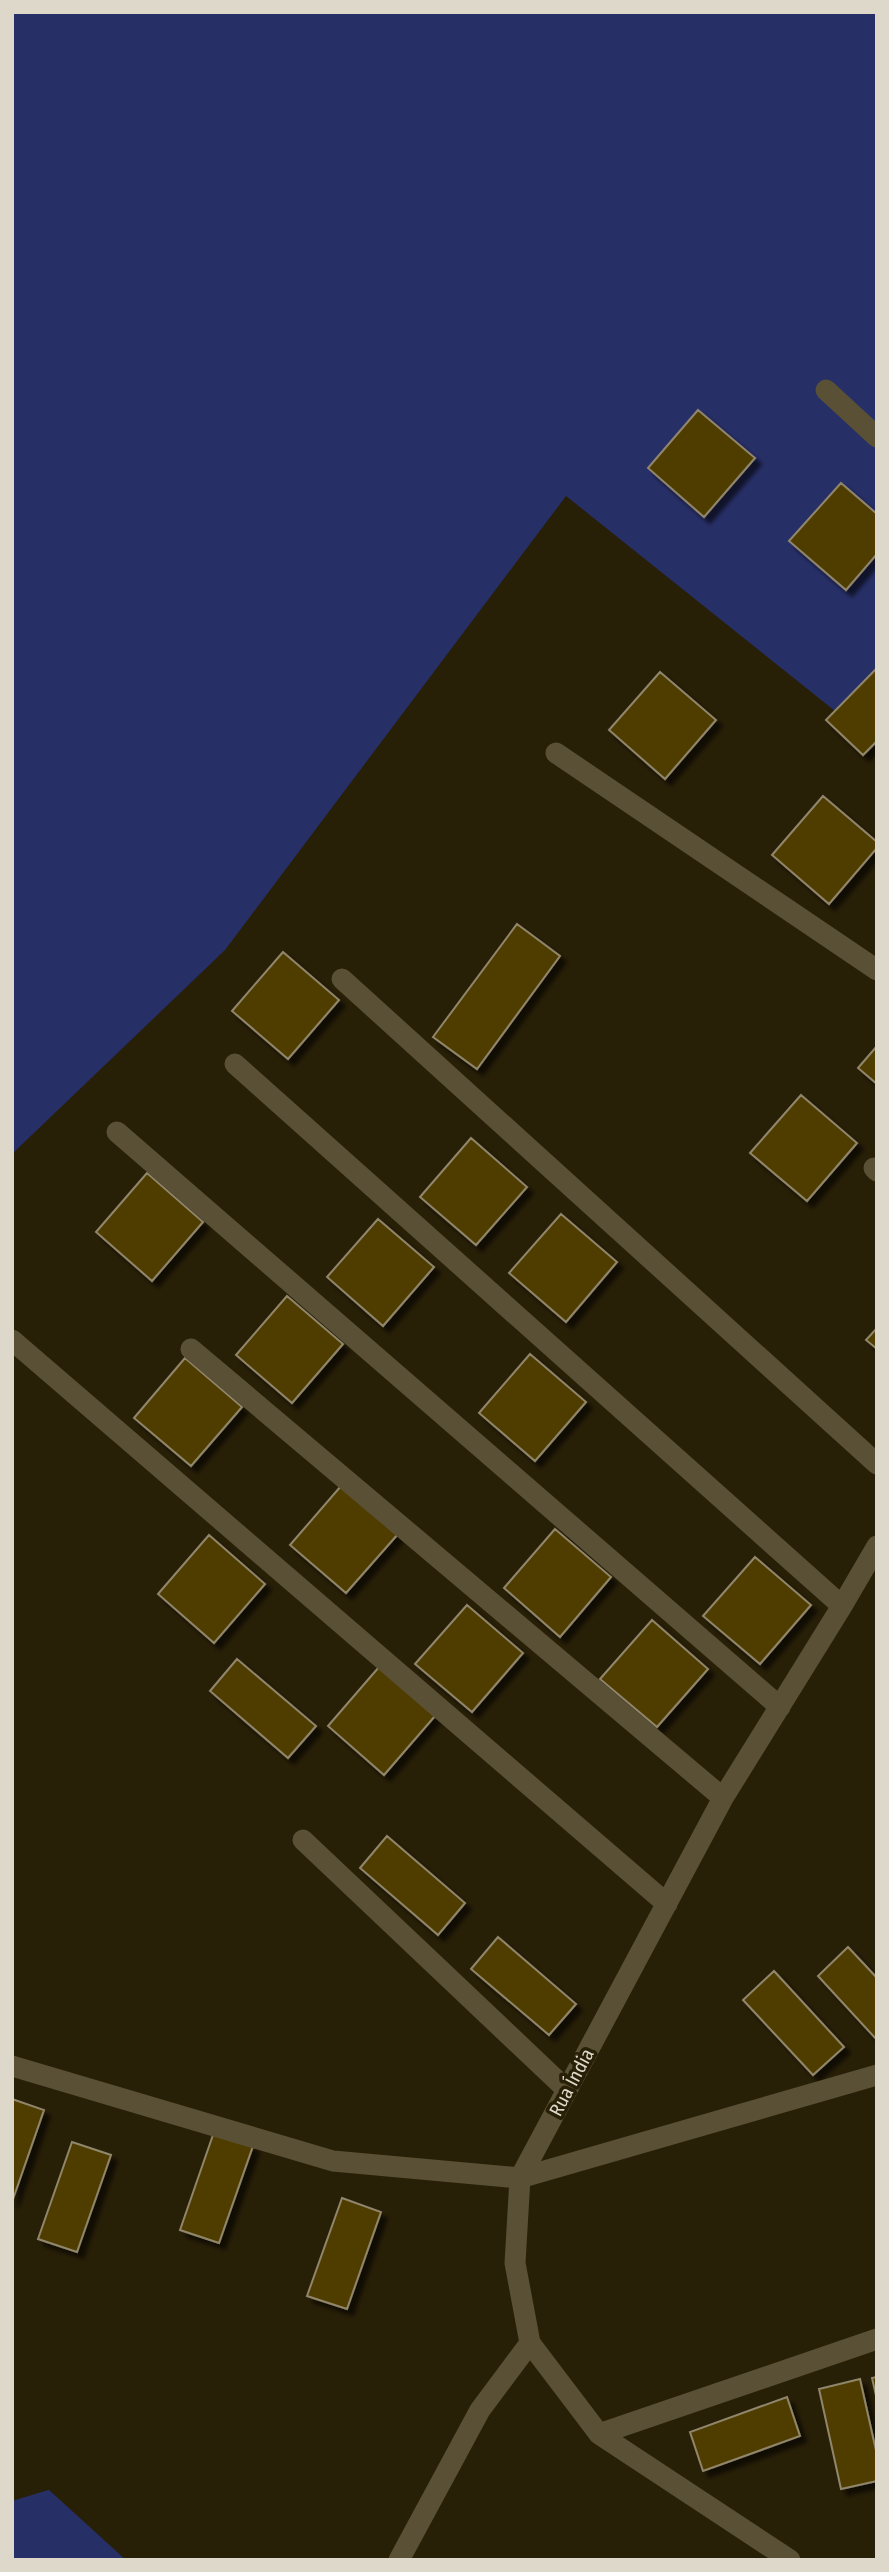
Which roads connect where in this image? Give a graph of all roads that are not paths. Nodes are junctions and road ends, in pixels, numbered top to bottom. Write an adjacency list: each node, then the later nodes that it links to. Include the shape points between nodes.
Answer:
1 (826, 390): 2 (street)
2 (877, 437)
3 (556, 753): 4 (street)
4 (877, 970)
5 (342, 979): 10 (street)
6 (235, 1064): 12 (street)
7 (117, 1132): 13 (street)
8 (12, 1340): 16 (street)
9 (191, 1349): 14 (street)
10 (877, 1464)
11 (877, 1546): 12 (street, Rua Índia)
12 (842, 1606): 13 (street, Rua Índia)
13 (780, 1707): 14 (street, Rua Índia)
14 (723, 1798): 16 (street, Rua Índia)
15 (303, 1840): 19 (street)
16 (667, 1904): 19 (street, Rua Índia)
17 (12, 2066): 20 (street, via 333,2161)
18 (877, 2075): 20 (street)
19 (567, 2090): 20 (street, Rua Índia)
20 (520, 2178): 22 (street, Rua Índia, via 515,2263)
21 (877, 2339): 23 (street)
22 (530, 2343): 23 (street, Rua Índia); 24 (street, via 480,2410)
23 (599, 2434): 25 (street, Rua Índia)
24 (399, 2560)
25 (790, 2560)

